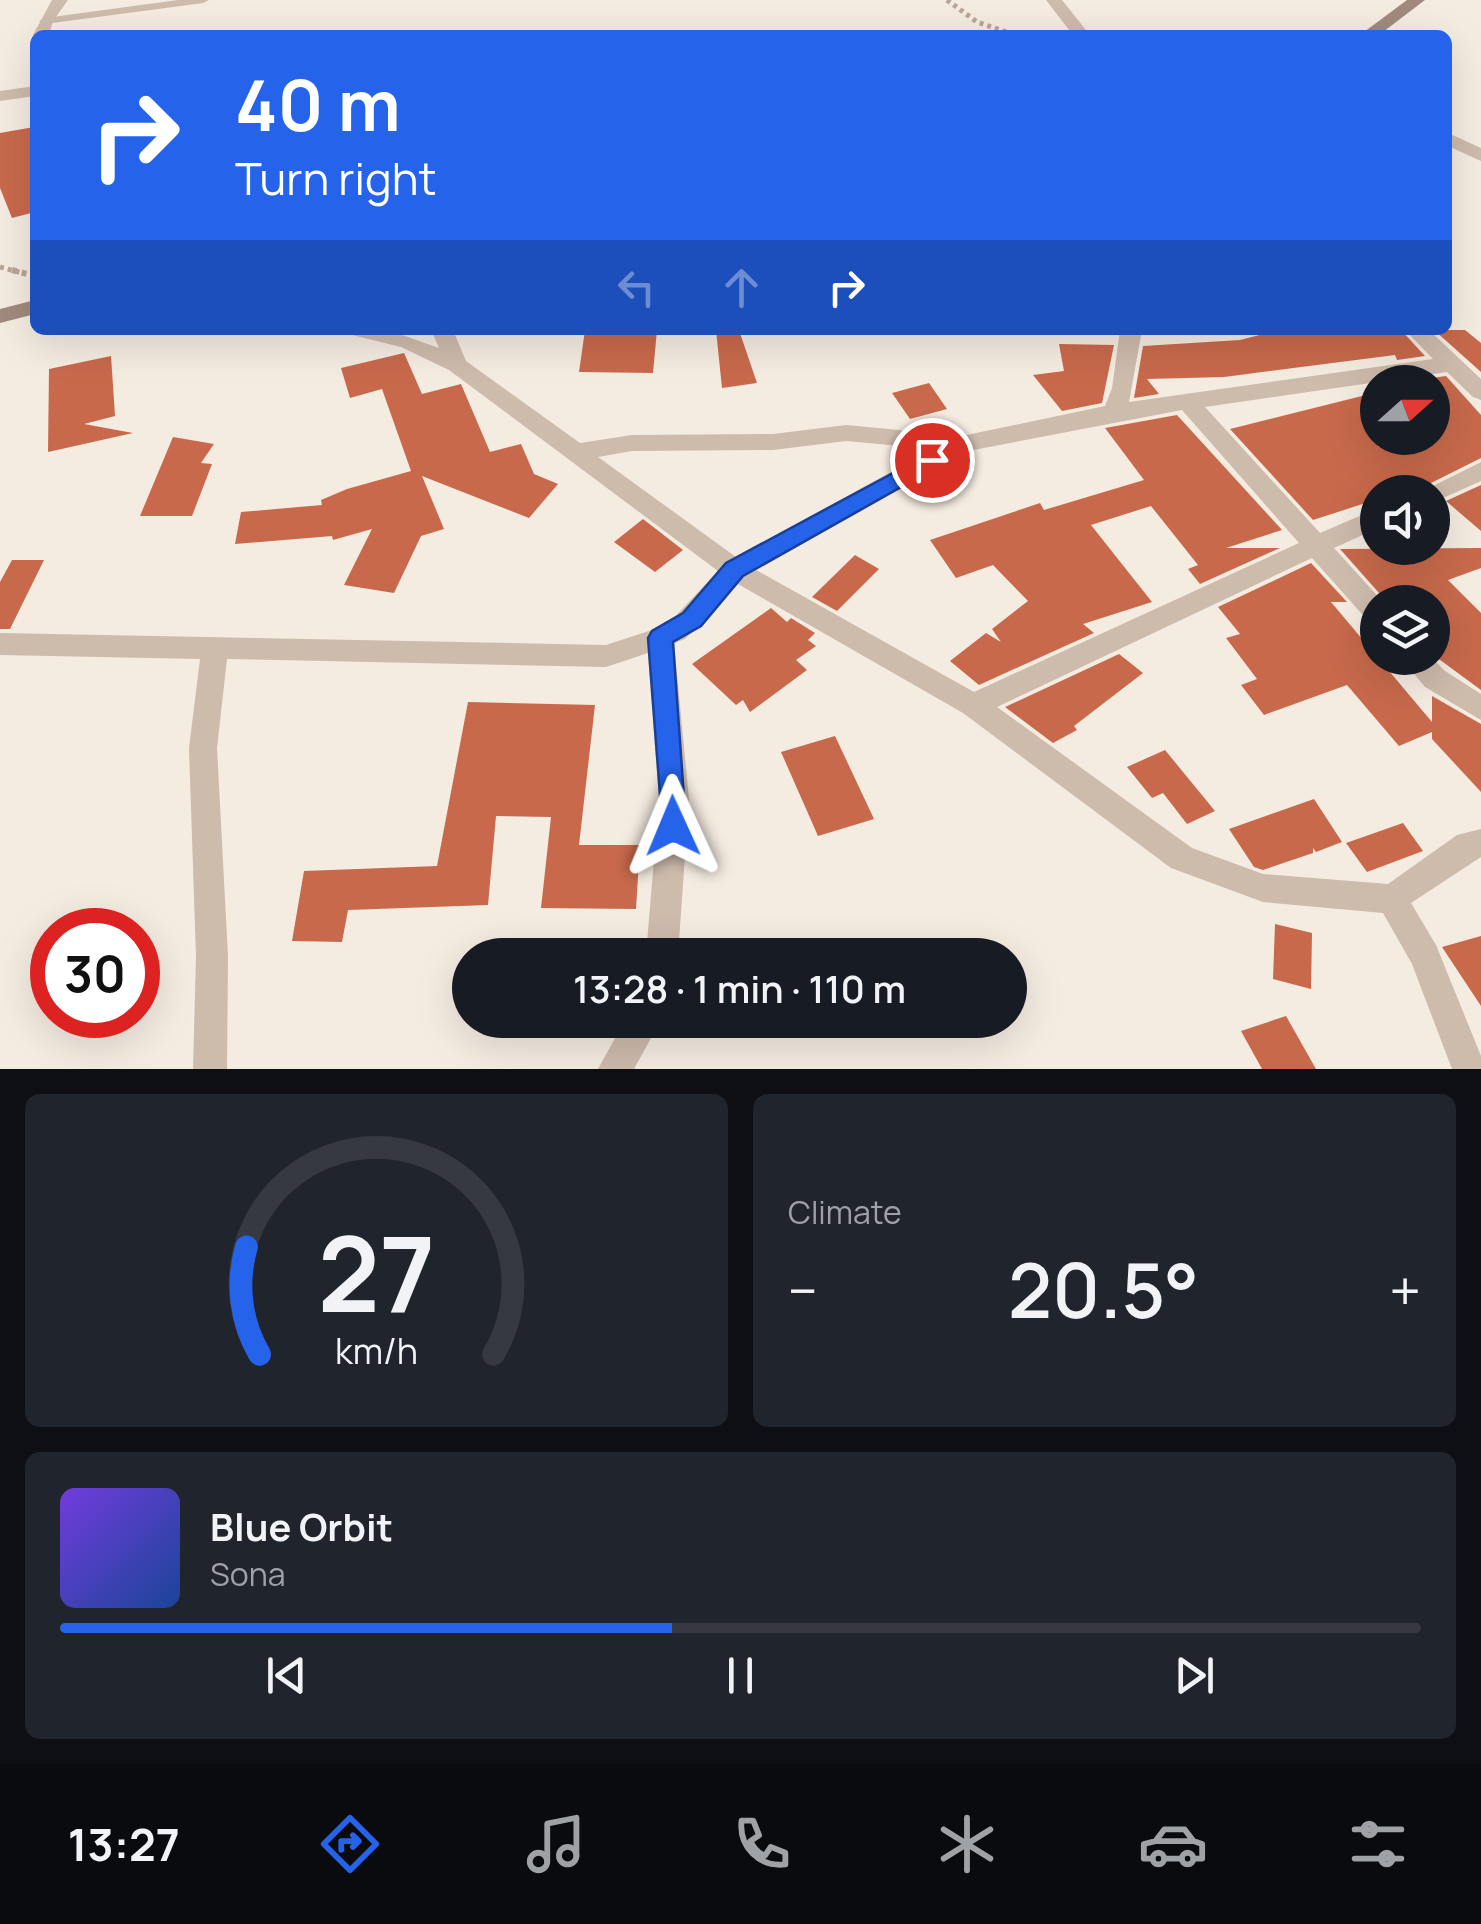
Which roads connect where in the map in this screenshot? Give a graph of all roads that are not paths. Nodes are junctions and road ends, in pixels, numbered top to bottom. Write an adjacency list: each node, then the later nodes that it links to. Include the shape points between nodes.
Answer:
1 (60, 0): 5 (street)
2 (203, 0): 5 (lane)
3 (1054, 0): 6 (street)
4 (1417, 0): 7 (street)
5 (43, 28)
6 (1078, 30)
7 (1375, 30)
8 (30, 92): 9 (street)
9 (0, 96)
10 (1452, 142): 11 (street)
11 (1481, 155)
12 (30, 308): 13 (street)
13 (0, 316)
14 (380, 335): 19 (street)
15 (444, 335): 19 (street)
16 (1130, 335): 22 (street)
17 (1421, 335): 18 (street)
18 (1450, 364): 20 (street); 21 (street)
19 (458, 365): 24 (street)
20 (1481, 392)
21 (1188, 402): 22 (street); 28 (street)
22 (1114, 412): 23 (street)
23 (962, 444): 24 (street, via 846,433 773,442 632,443); 29 (street)
24 (578, 452): 29 (street)
25 (1481, 471): 26 (street)
26 (1450, 486)
27 (1360, 523): 28 (street)
28 (1313, 543): 30 (street); 35 (street)
29 (734, 570): 31 (street, via 692,620); 35 (street)
30 (1360, 595)
31 (660, 638): 33 (street, via 606,656); 39 (street, via 674,799)
32 (0, 644): 33 (street)
33 (214, 651): 41 (street, via 204,748)
34 (1431, 675): 36 (street)
35 (973, 704): 38 (street, via 1182,858 1263,888)
36 (1481, 708)
37 (1481, 843): 38 (street, via 1468,844)
38 (1392, 899): 43 (street, via 1425,956)
39 (663, 938)
40 (633, 1038): 42 (street)
41 (210, 1069)
42 (615, 1069)
43 (1469, 1069)

